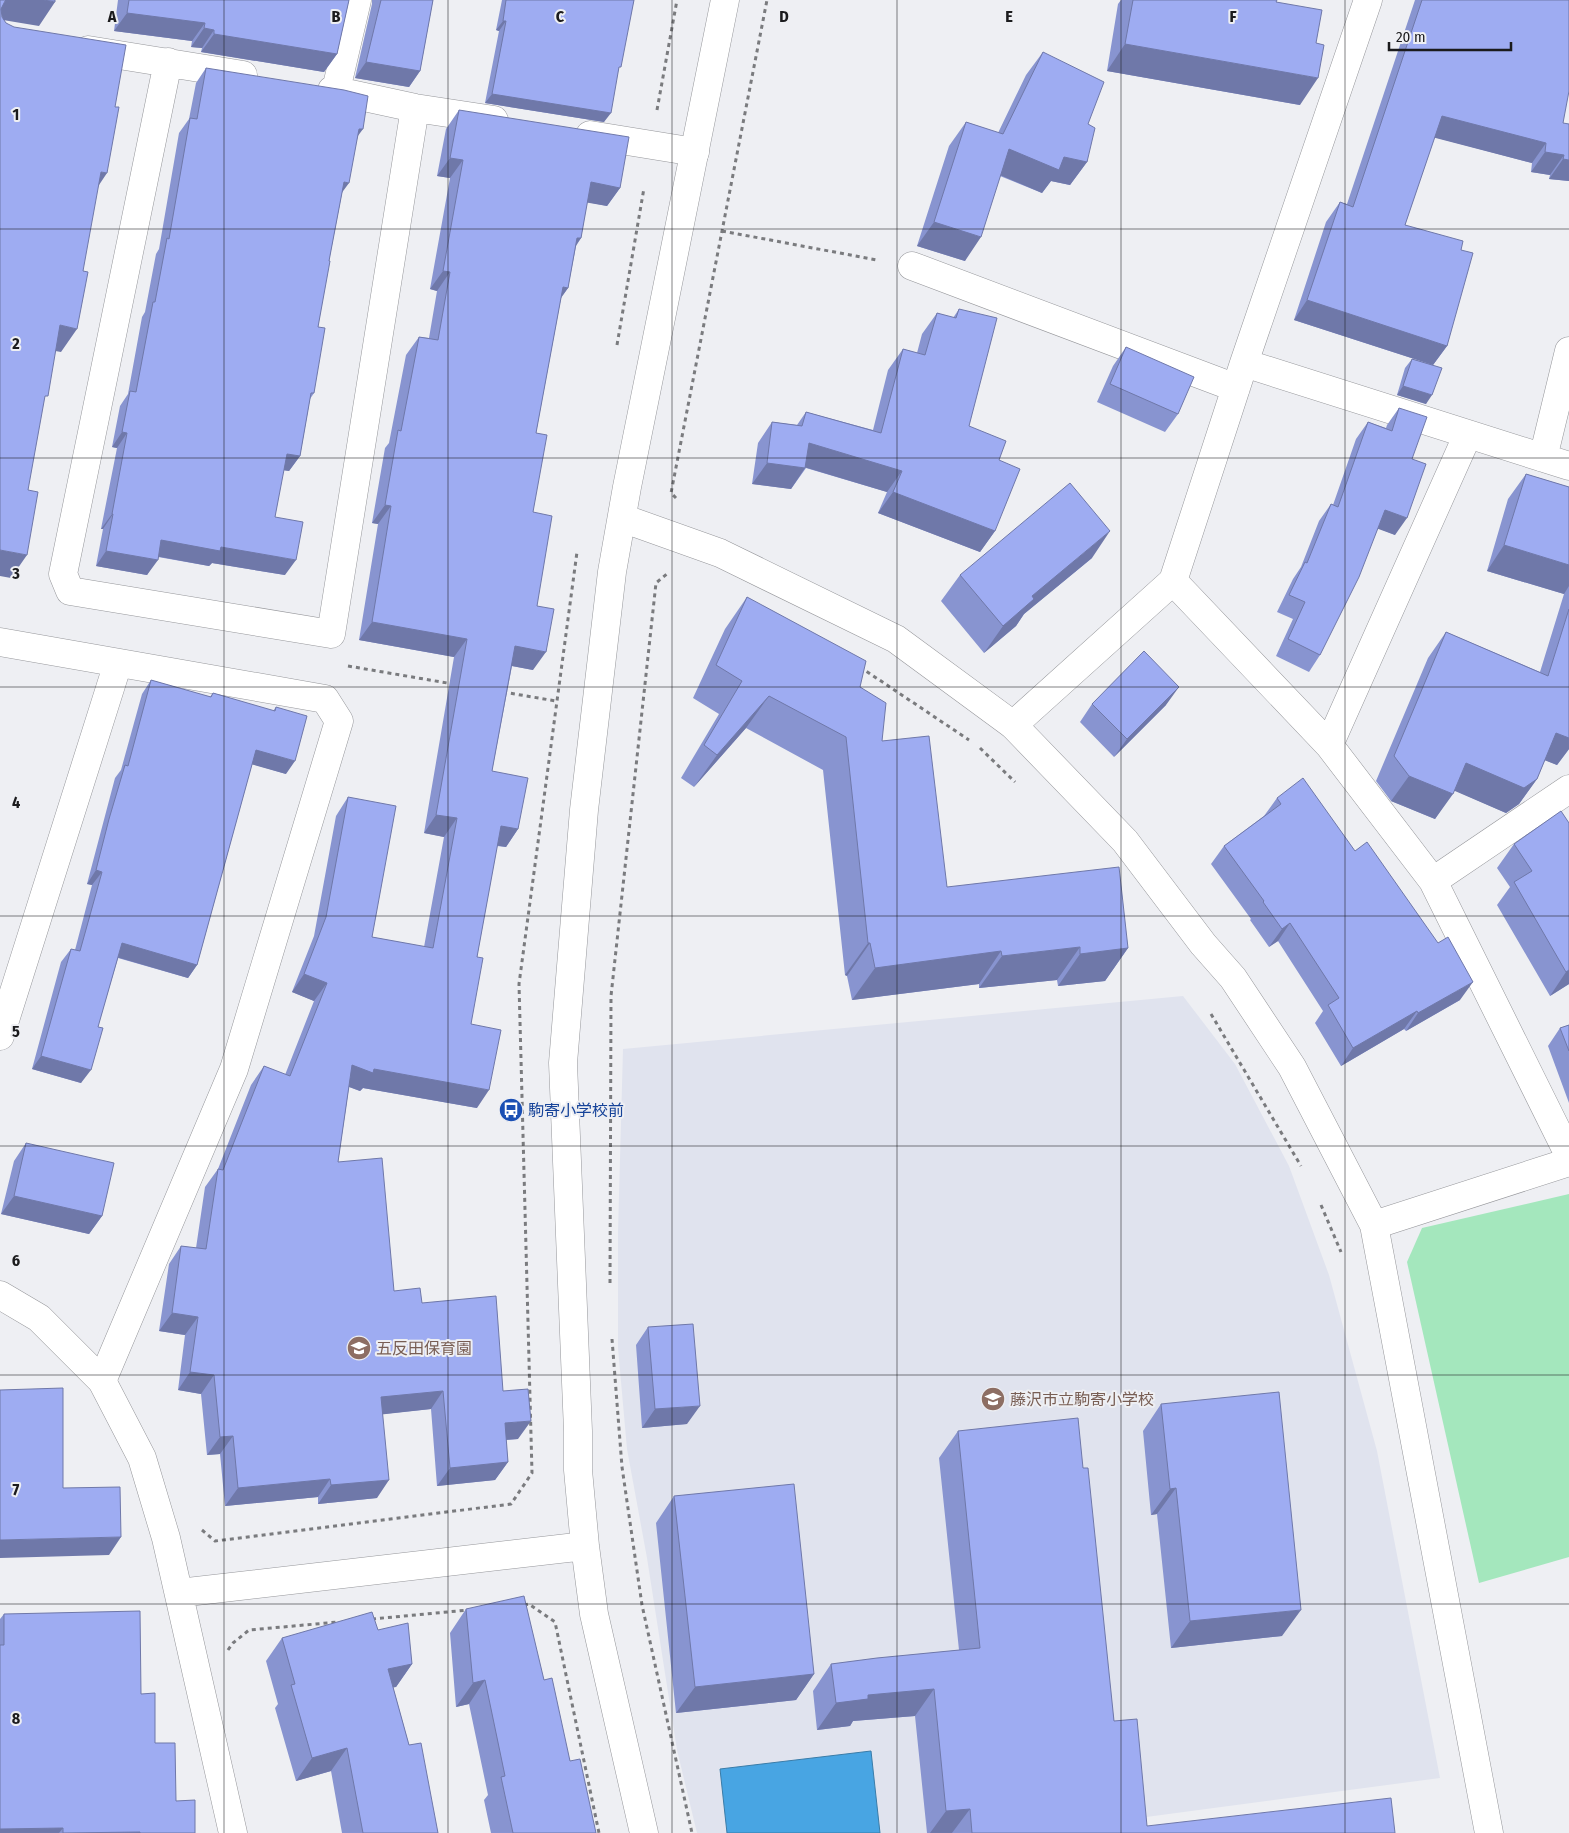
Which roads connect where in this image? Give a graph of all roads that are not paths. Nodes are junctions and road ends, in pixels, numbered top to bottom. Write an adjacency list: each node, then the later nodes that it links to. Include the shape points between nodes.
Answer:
1 (357, 0): 8 (street)
2 (725, 0): 12 (street)
3 (1368, 0): 15 (street)
4 (65, 46): 5 (street)
5 (168, 62): 6 (street); 9 (street, via 63,574 70,591 331,634)
6 (270, 80)
7 (308, 86): 8 (street)
8 (336, 90): 9 (street)
9 (415, 108): 10 (street)
10 (514, 123)
11 (563, 131): 12 (street)
12 (695, 152): 19 (street)
13 (912, 266): 15 (street)
14 (1569, 351): 17 (street)
15 (1240, 375): 16 (street); 20 (street)
16 (1468, 434): 17 (street); 24 (street)
17 (1543, 458): 18 (street)
18 (1569, 466)
19 (622, 518): 23 (street, via 720,553 896,640); 33 (street, via 612,572 584,810 563,1063 578,1470)
20 (1173, 581): 23 (street); 24 (street)
21 (0, 642): 22 (street)
22 (118, 664): 27 (street); 32 (street, via 326,699 339,722 234,1069)
23 (1013, 725): 30 (street, via 1125,841 1203,944 1233,978 1292,1067)
24 (1329, 744): 26 (street)
25 (1569, 789): 26 (street)
26 (1433, 881): 28 (street)
27 (0, 1036)
28 (1569, 1155)
29 (1569, 1162): 30 (street)
30 (1374, 1226): 37 (street)
31 (0, 1295): 32 (street, via 39,1318)
32 (102, 1381): 34 (street, via 142,1458 166,1538)
33 (585, 1546): 34 (street); 36 (street, via 594,1614)
34 (178, 1593): 35 (street)
35 (233, 1833)
36 (644, 1833)
37 (1489, 1833)

